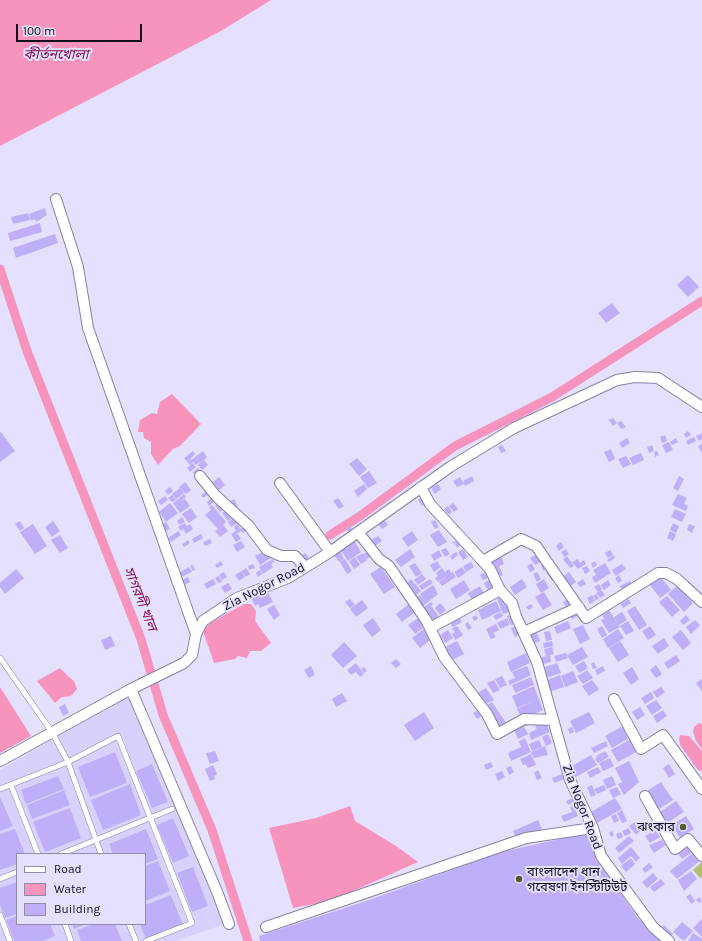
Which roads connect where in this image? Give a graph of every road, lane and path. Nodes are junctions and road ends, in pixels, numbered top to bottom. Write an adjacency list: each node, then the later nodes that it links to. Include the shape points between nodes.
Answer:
1 (56, 199): 15 (street, via 78,267 88,328)
2 (702, 407): 5 (street, Zia Nogor Road, via 658,378 635,377 617,380 514,428)
3 (200, 476): 9 (street, via 216,496 249,526 267,550 282,556 295,556)
4 (280, 483): 7 (street)
5 (421, 487): 6 (street, Zia Nogor Road); 8 (street, Zia Nogor Road, via 430,504)
6 (358, 532): 7 (street, Zia Nogor Road); 13 (street, via 379,559 389,566)
7 (330, 552): 9 (street, Zia Nogor Road)
8 (483, 560): 10 (street, Zia Nogor Road); 12 (street, via 521,540 536,546)
9 (305, 567): 15 (street, Zia Nogor Road, via 288,578 237,598 203,621)
10 (500, 590): 13 (street); 14 (street, Zia Nogor Road, via 512,603)
11 (702, 602): 12 (street, via 677,579 666,573 658,573 586,618)
12 (579, 607): 14 (street)
13 (430, 628): 19 (street, via 444,657 487,714 497,734 524,719)
14 (524, 632): 19 (street, Zia Nogor Road, via 537,662)
15 (196, 634): 17 (street, Zia Nogor Road, via 192,655 184,663)
16 (0, 658): 20 (lane)
17 (134, 688): 20 (street, Zia Nogor Road); 38 (street)
18 (614, 699): 25 (street, via 641,749 663,735)
19 (553, 720): 29 (street, Zia Nogor Road, via 570,780)
20 (52, 732): 21 (street, Zia Nogor Road); 22 (lane)
21 (0, 762)
22 (68, 762): 23 (lane); 28 (lane, via 118,736); 30 (lane)
23 (11, 784): 24 (lane); 31 (lane)
24 (0, 789)
25 (702, 789)
26 (645, 796): 34 (street, via 675,849 688,840)
27 (172, 809): 28 (lane)
28 (150, 818): 30 (lane); 45 (lane, via 192,923)
29 (593, 828): 41 (street, via 526,838); 46 (street, Zia Nogor Road, via 601,856 653,927)
30 (96, 841): 32 (lane); 33 (lane)
31 (38, 853)
32 (64, 853)
33 (101, 853)
34 (702, 856)
35 (16, 872): 36 (lane)
36 (0, 879)
37 (0, 915): 42 (lane)
38 (229, 924)
39 (64, 925): 43 (lane)
40 (129, 925): 44 (lane)
41 (266, 927)
42 (10, 941)
43 (71, 941)
44 (136, 941)
45 (146, 941)
46 (669, 941)

